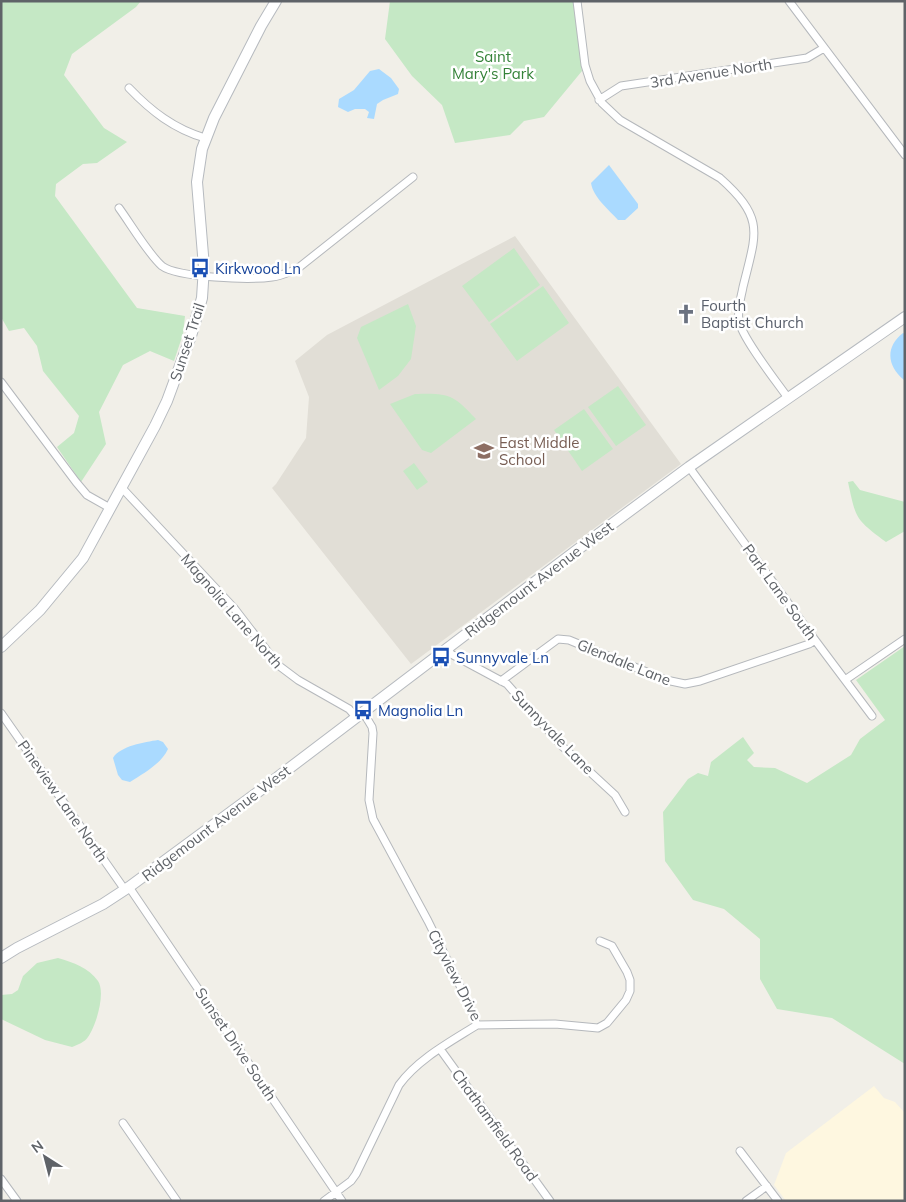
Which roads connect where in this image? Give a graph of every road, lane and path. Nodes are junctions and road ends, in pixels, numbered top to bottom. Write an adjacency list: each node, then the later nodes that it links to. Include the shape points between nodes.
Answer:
1 (276, 1): 7 (street, Sunset Trail)
2 (577, 1): 6 (street, via 585,65)
3 (788, 1): 4 (street)
4 (824, 48): 6 (street, 3rd Avenue North, via 807,58 621,86); 8 (street)
5 (130, 88): 7 (street, via 161,117 178,128)
6 (599, 100): 14 (street, via 620,120 720,178 749,210 755,233 739,307 739,322 745,336)
7 (205, 138): 11 (street, Sunset Trail, via 198,182)
8 (905, 155)
9 (413, 178): 11 (street, via 297,269 272,277)
10 (119, 208): 11 (street, via 164,267 171,271)
11 (204, 275): 16 (street, Sunset Trail, via 198,312 167,401)
12 (905, 317): 14 (street, Ridgemount Avenue West)
13 (1, 382): 17 (street, via 76,482 87,494)
14 (788, 398): 15 (street, Ridgemount Avenue West)
15 (689, 467): 19 (street, Park Lane South); 21 (street, Ridgemount Avenue West)
16 (122, 488): 17 (street, Sunset Trail); 25 (street, Magnolia Lane North, via 234,608 278,664 292,676)
17 (110, 508): 20 (street, Sunset Trail, via 77,565 40,610)
18 (905, 639): 22 (street)
19 (815, 640): 22 (street, Park Lane South); 23 (street, Glendale Lane, via 685,684 666,680 569,640 558,639)
20 (1, 647)
21 (447, 647): 23 (street, Sunnyvale Lane, via 451,654); 25 (street, Ridgemount Avenue West)
22 (845, 680): 26 (street, Park Lane South)
23 (501, 681): 27 (street, Sunnyvale Lane, via 513,690 582,767 615,795)
24 (1, 713): 28 (street, Pineview Lane North)
25 (359, 715): 28 (street, Ridgemount Avenue West); 31 (street, Cityview Drive, via 372,726 373,733 369,800 373,819 428,921)
26 (872, 716)
27 (626, 812)
28 (127, 888): 30 (street, Ridgemount Avenue West); 37 (street, Sunset Drive South)
29 (600, 941): 31 (street, Cityview Drive, via 612,946 630,980 626,1000 607,1023 598,1028 555,1024)
30 (1, 958)
31 (477, 1025): 32 (street)
32 (440, 1050): 37 (street, via 402,1080 356,1174); 42 (street, Chathamfield Road)
33 (123, 1123): 39 (street)
34 (740, 1151): 36 (street)
35 (1, 1179): 38 (street)
36 (767, 1186): 43 (street); 44 (street)
37 (336, 1192): 40 (street); 41 (street, Sunset Drive South)
38 (17, 1201)
39 (177, 1201)
40 (324, 1201)
41 (342, 1201)
42 (550, 1201)
43 (746, 1201)
44 (778, 1201)

